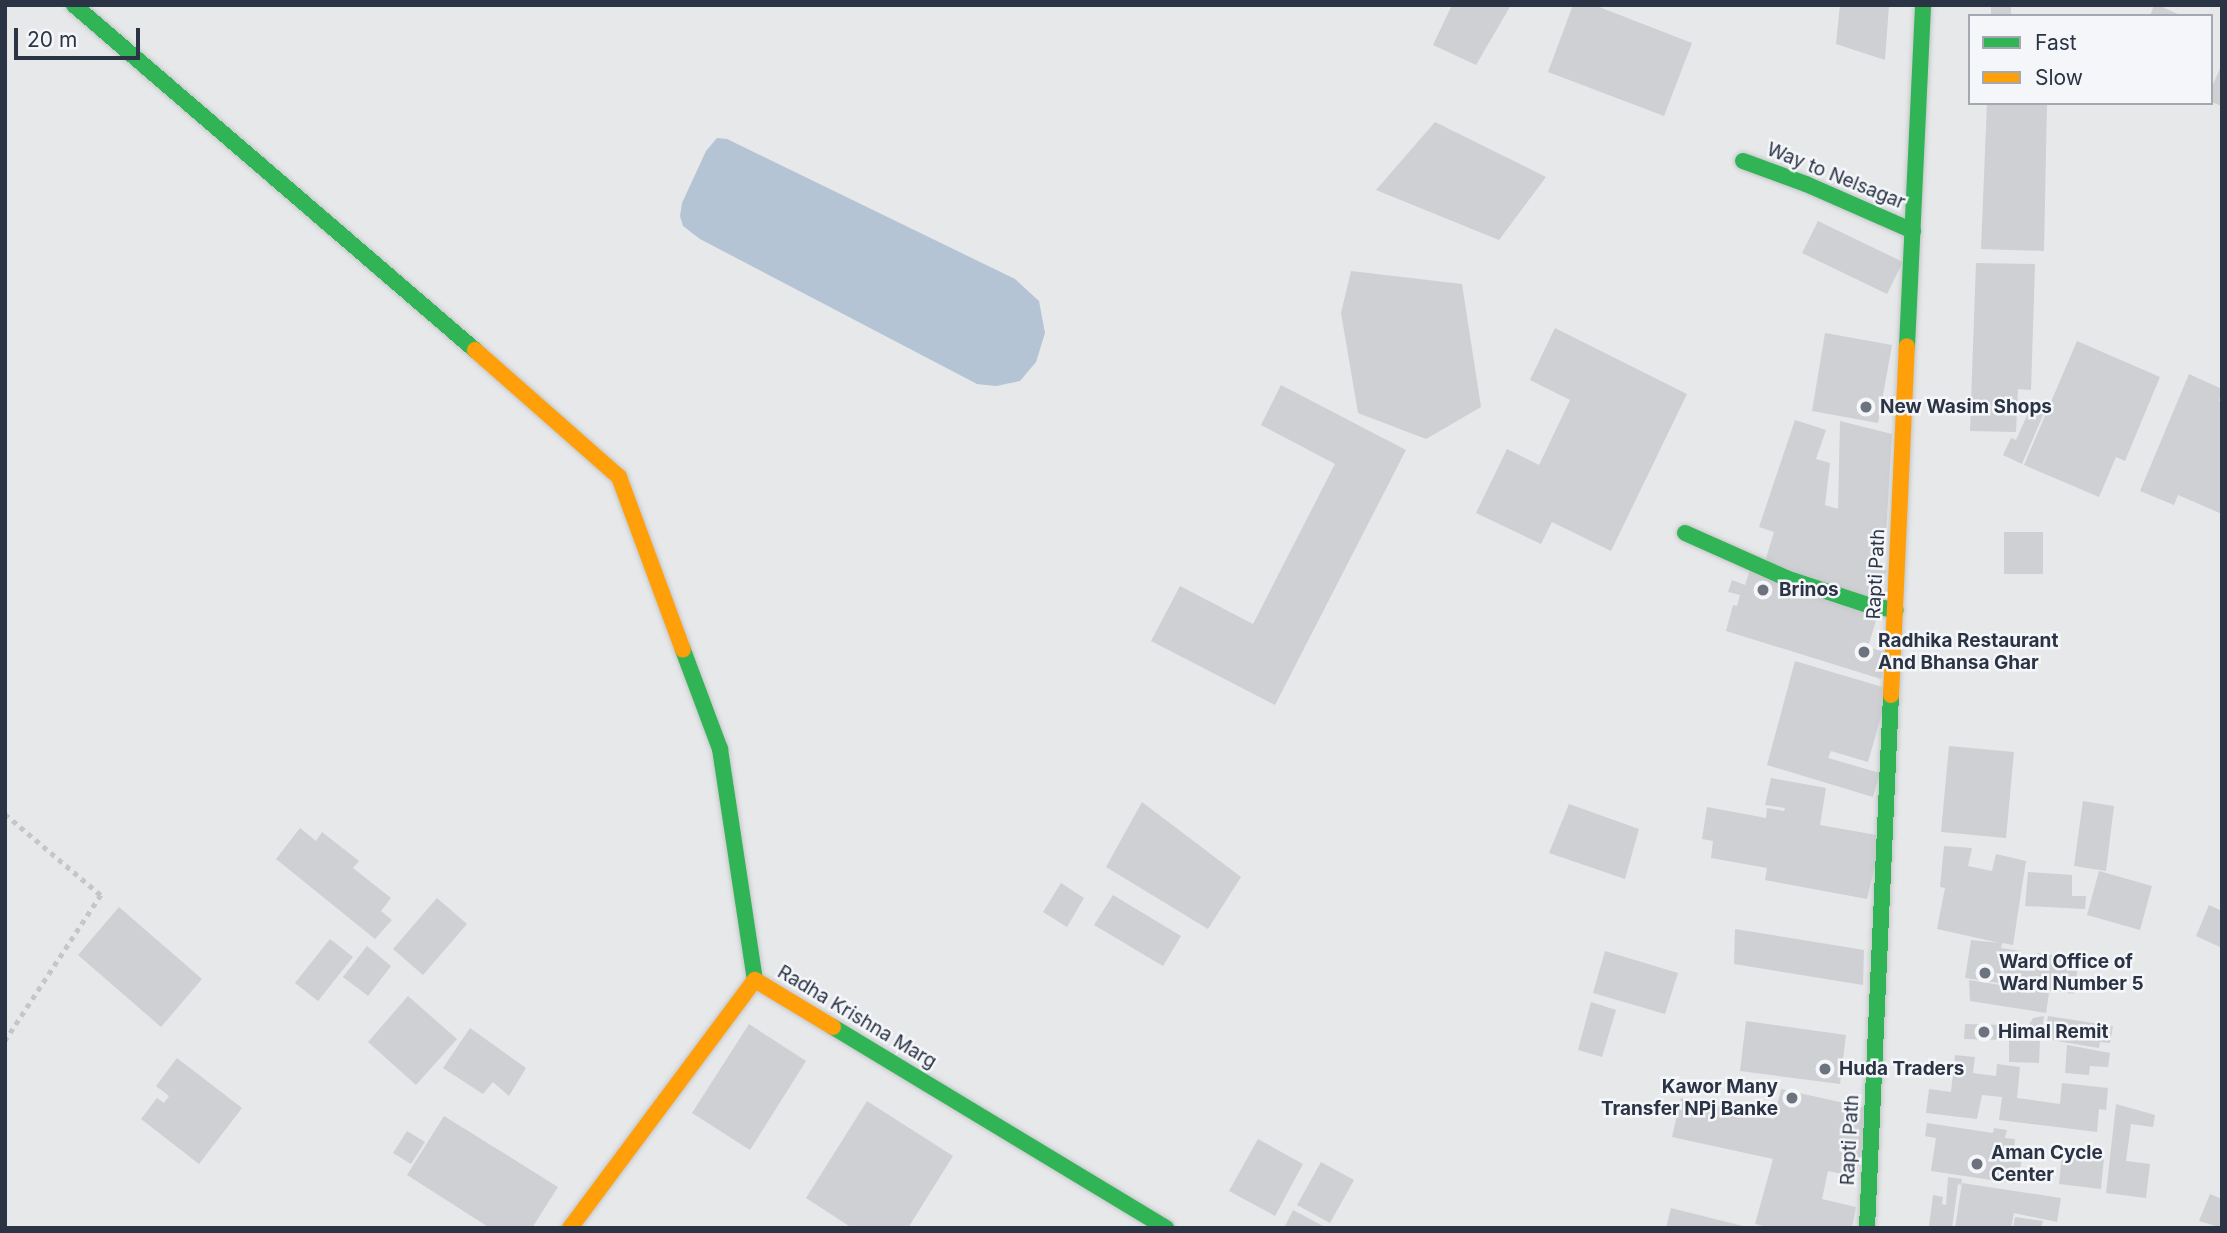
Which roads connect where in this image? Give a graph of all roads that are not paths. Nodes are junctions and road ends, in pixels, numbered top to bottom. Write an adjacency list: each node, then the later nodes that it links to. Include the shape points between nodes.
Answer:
1 (74, 5): 7 (street, via 619,477 720,749)
2 (1923, 5): 4 (street, Rapti Path)
3 (1743, 161): 4 (street, Way to Nelsagar)
4 (1913, 231): 6 (street, Rapti Path)
5 (1685, 533): 6 (street, via 1786,578)
6 (1896, 610): 10 (street, Rapti Path)
7 (755, 981): 8 (street, Radha Krishna Marg); 9 (street, Radha Krishna Marg)
8 (570, 1228)
9 (1166, 1228)
10 (1867, 1228)

